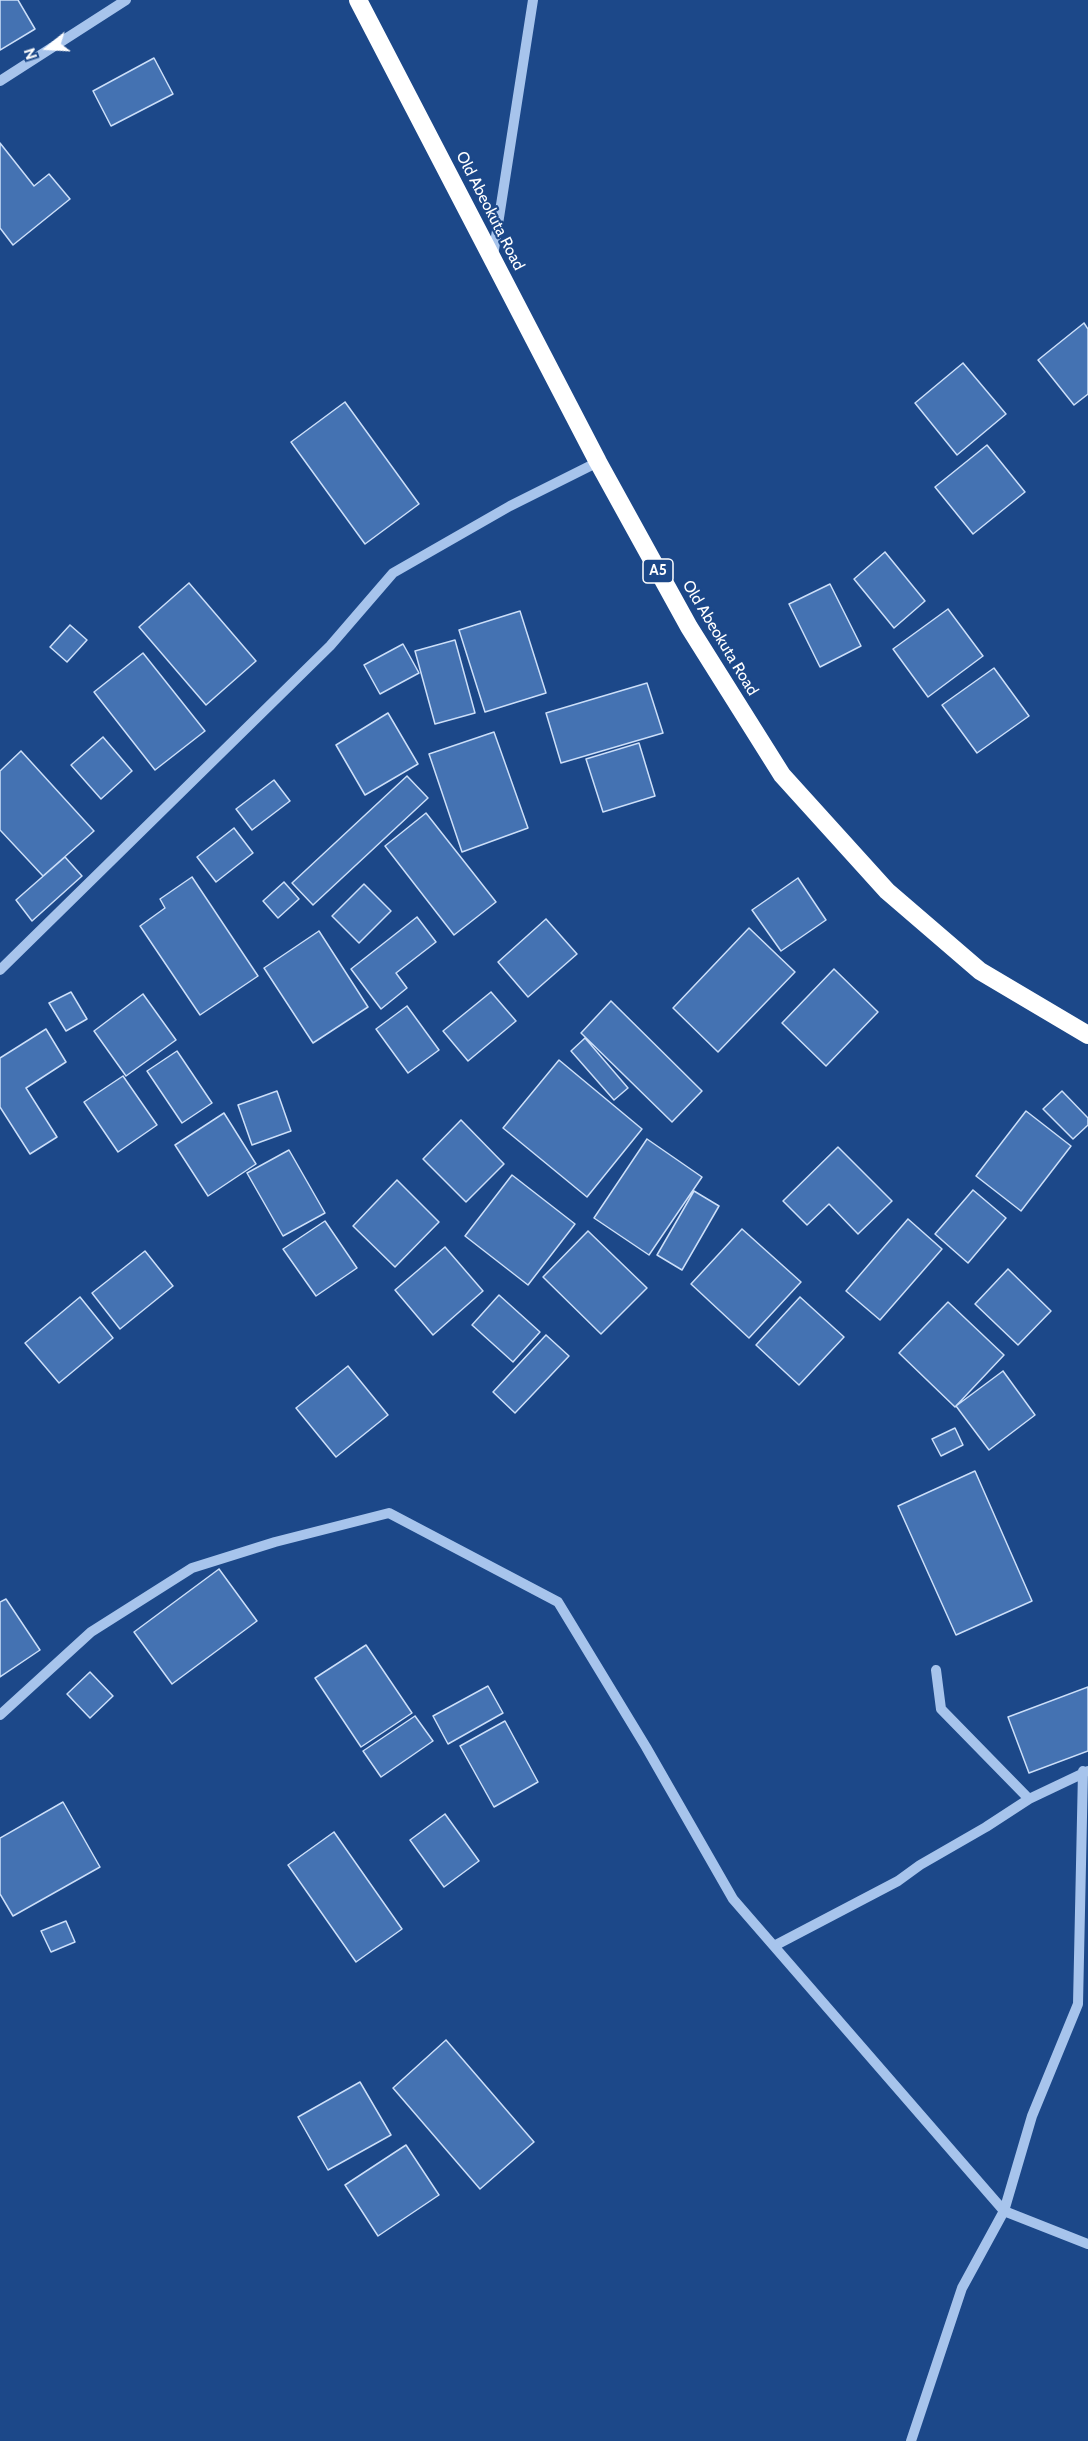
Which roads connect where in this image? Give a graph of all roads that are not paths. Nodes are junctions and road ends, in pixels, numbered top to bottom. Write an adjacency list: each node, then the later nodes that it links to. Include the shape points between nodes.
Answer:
1 (126, 0): 4 (street)
2 (358, 0): 5 (highway, Old Abeokuta Road / A5)
3 (533, 0): 5 (street)
4 (0, 81)
5 (493, 259): 6 (highway, Old Abeokuta Road / A5)
6 (598, 462): 7 (street, via 510,506 393,573 330,646); 8 (highway, Old Abeokuta Road / A5, via 689,627 782,775 887,891 980,971)
7 (0, 970)
8 (1088, 1035)
9 (936, 1670): 12 (street, via 941,1710)
10 (0, 1715): 13 (street, via 92,1632 192,1568 389,1513 558,1602 733,1899)
11 (1086, 1771): 12 (street); 14 (street, via 1078,2004 1032,2116)
12 (1029, 1799): 13 (street, via 898,1881)
13 (774, 1946): 14 (street)
14 (1004, 2211): 15 (street); 16 (street, via 962,2288)
15 (1088, 2244)
16 (911, 2441)

